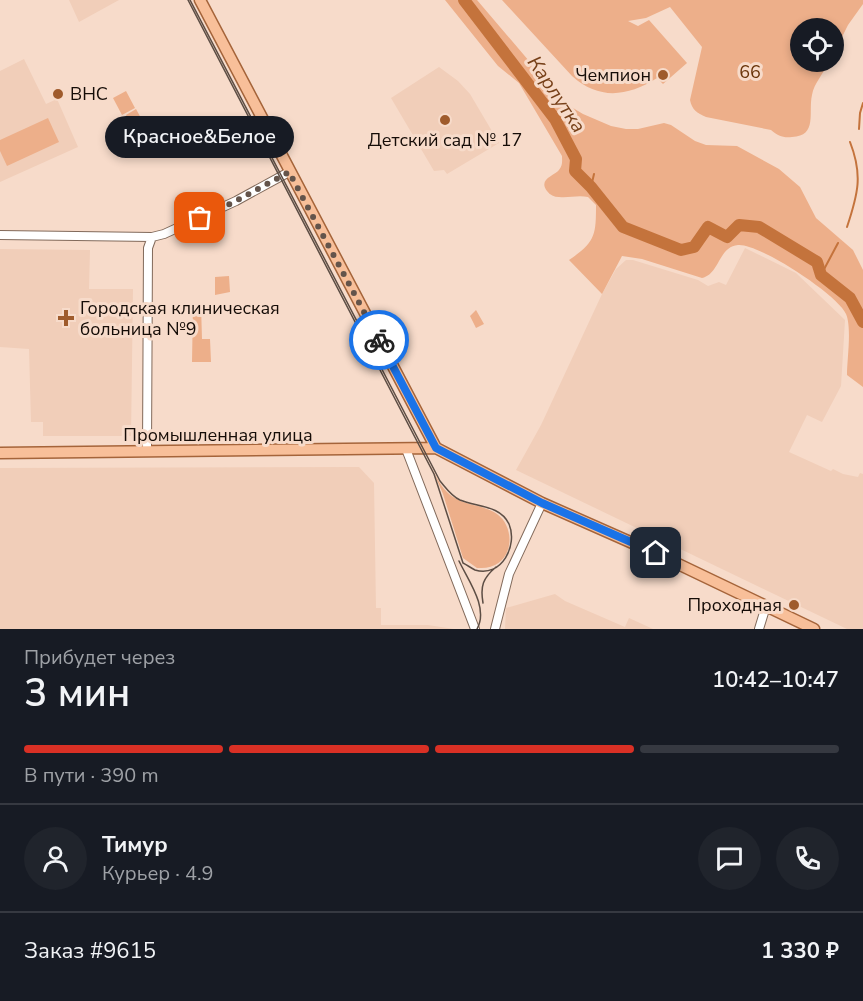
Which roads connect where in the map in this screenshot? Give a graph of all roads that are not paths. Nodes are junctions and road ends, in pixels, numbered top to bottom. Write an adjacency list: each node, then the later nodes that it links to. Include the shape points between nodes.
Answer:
1 (200, 0): 2 (main road)
2 (289, 172): 4 (street, via 236,201); 5 (main road)
3 (0, 235): 4 (street)
4 (152, 237): 7 (street, via 148,248)
5 (436, 448): 6 (main road, Промышленная улица); 9 (main road)
6 (406, 449): 7 (main road, Промышленная улица); 11 (street)
7 (147, 452): 8 (main road, Промышленная улица)
8 (0, 453)
9 (542, 503): 10 (main road); 12 (street, via 509,574)
10 (766, 606): 13 (street); 14 (main road)
11 (475, 629)
12 (495, 629)
13 (759, 629)
14 (814, 629)

